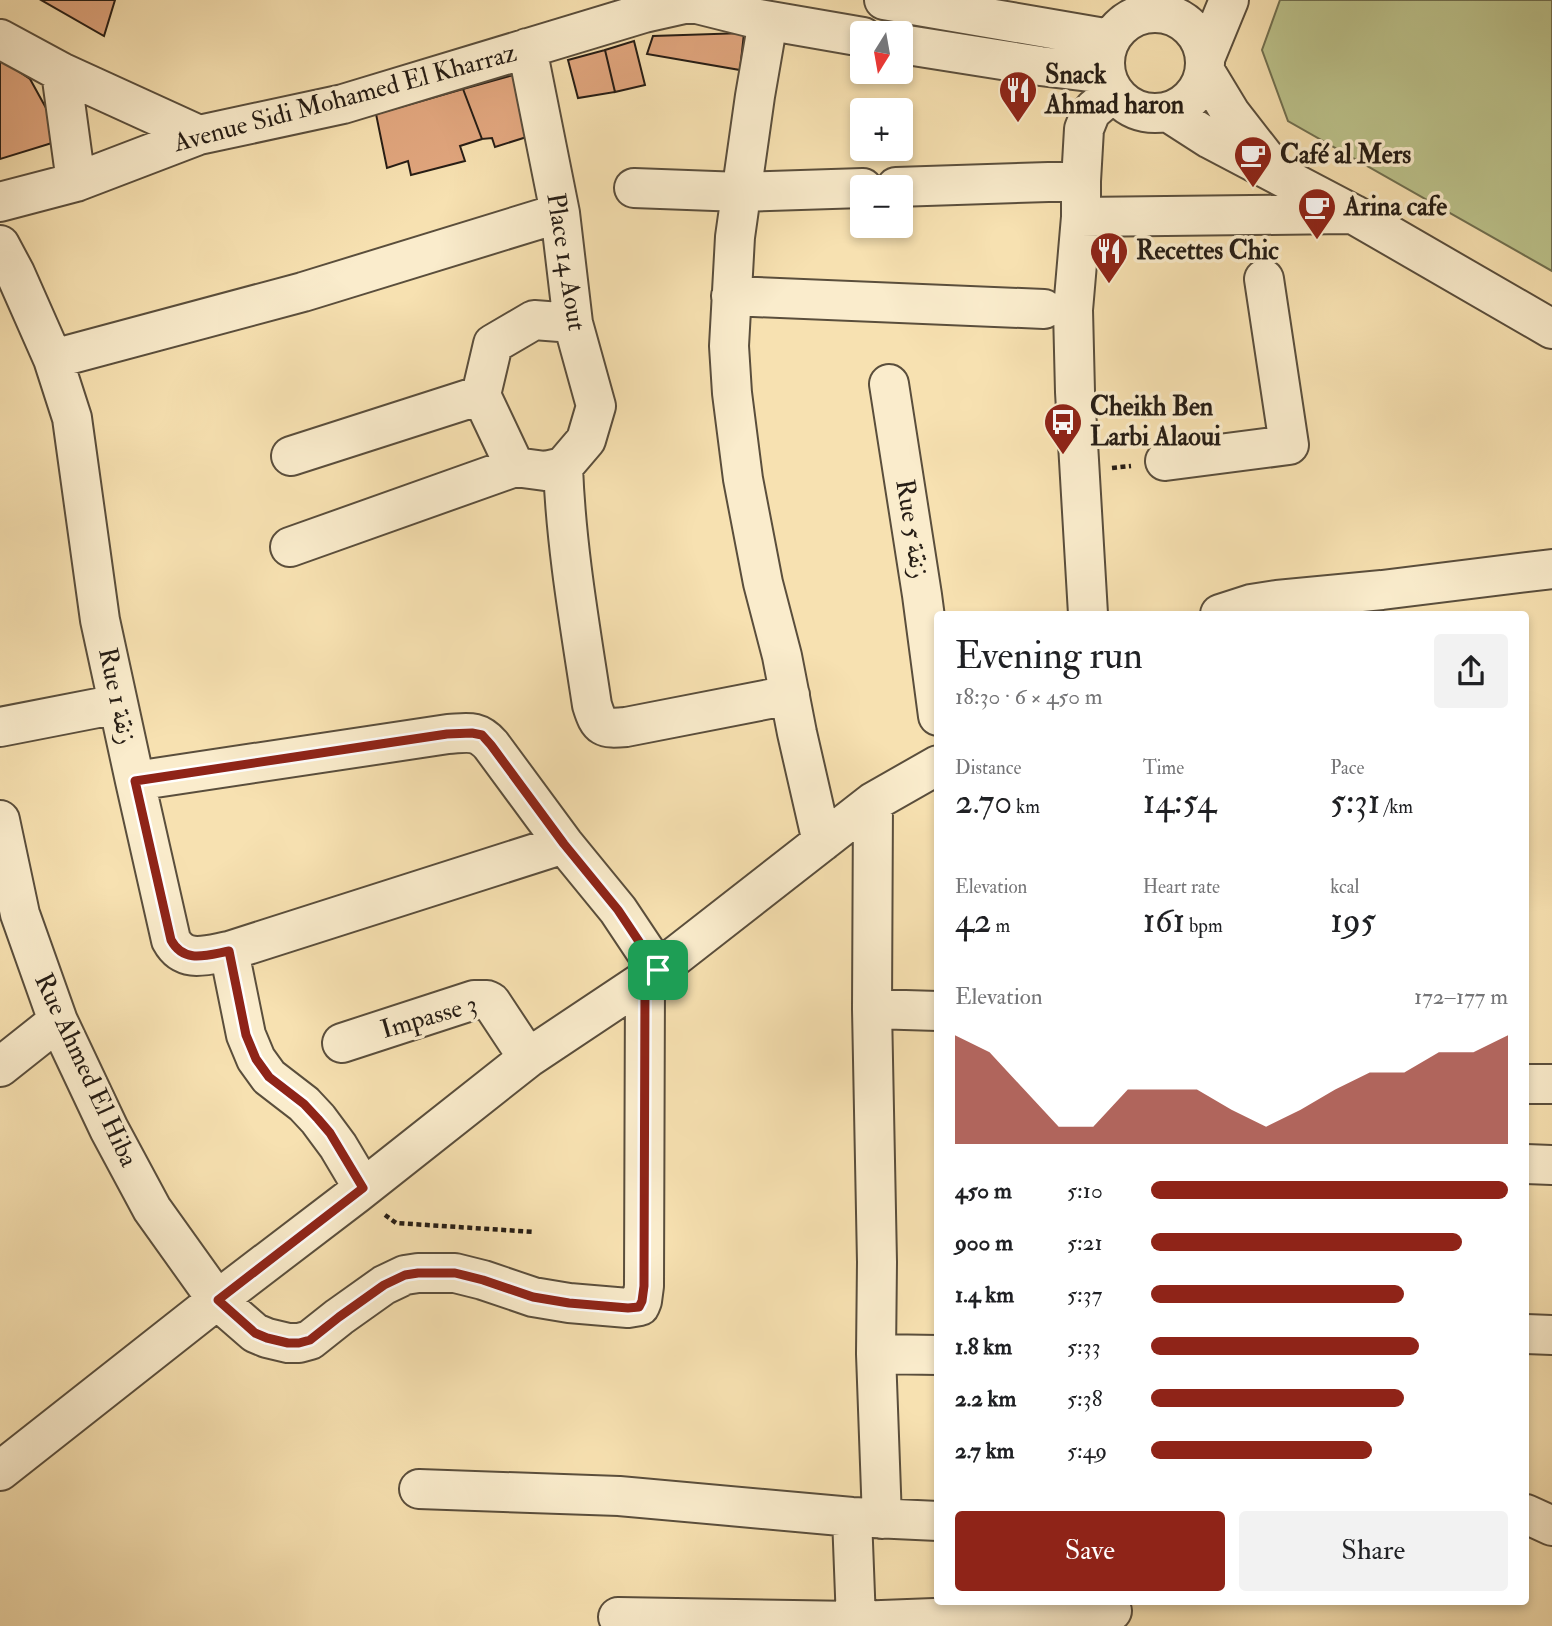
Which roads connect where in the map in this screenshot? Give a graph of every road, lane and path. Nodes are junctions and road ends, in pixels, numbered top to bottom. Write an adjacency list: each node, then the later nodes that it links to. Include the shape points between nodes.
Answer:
1 (884, 0): 11 (street)
2 (1229, 0): 10 (street)
3 (697, 1): 5 (street, Avenue Sidi Mohamed El Kharraz); 9 (street, Avenue Sidi Mohamed El Kharraz)
4 (1161, 6): 10 (street, via 1199,37); 11 (street, via 1120,26)
5 (748, 12): 6 (street, Avenue Sidi Mohamed El Kharraz); 20 (street, via 755,96)
6 (850, 34)
7 (0, 39): 12 (street)
8 (914, 46): 11 (street, via 1040,66)
9 (527, 48): 14 (street, Avenue Sidi Mohamed El Kharraz, via 343,104); 23 (street, Place 14 Aout)
10 (1206, 64): 13 (street, via 1198,89 1186,103); 15 (street, via 1231,114)
11 (1110, 68): 13 (street, via 1125,103 1138,110); 21 (street, via 1085,124)
12 (61, 72): 14 (street); 16 (street)
13 (1168, 112): 15 (street)
14 (200, 135): 16 (street, Avenue Sidi Mohamed El Kharraz)
15 (1277, 173): 24 (street)
16 (76, 181): 22 (street, Avenue Sidi Mohamed El Kharraz)
17 (634, 188): 20 (street)
18 (850, 188): 20 (street)
19 (913, 188): 21 (street)
20 (741, 192): 27 (street)
21 (1081, 199): 24 (street); 38 (street, via 1073,310)
22 (0, 202)
23 (560, 214): 29 (street, Place 14 Aout); 31 (street, via 303,292)
24 (1353, 214): 30 (street)
25 (0, 245): 31 (street, Rue 1 زنقة)
26 (1264, 279): 35 (street, via 1289,445)
27 (731, 296): 28 (street); 44 (street, via 732,393 743,479)
28 (1044, 309)
29 (573, 323): 33 (street, via 534,320 493,344); 37 (street, Place 14 Aout, via 596,406 586,440)
30 (1552, 329)
31 (53, 359): 45 (street, Rue 1 زنقة, via 72,418 100,620)
32 (889, 384): 43 (street, Rue 5 زنقة)
33 (481, 395): 34 (street); 36 (street)
34 (291, 456)
35 (1165, 461): 38 (path)
36 (515, 467): 37 (street, via 545,471); 39 (street)
37 (563, 467): 44 (street, via 592,705 602,726 626,727)
38 (1080, 473): 41 (street)
39 (290, 547)
40 (1552, 569): 42 (street, via 1277,600)
41 (1088, 611)
42 (1229, 611)
43 (934, 686)
44 (790, 695): 51 (street)
45 (118, 704): 46 (street); 48 (street, Rue 1 زنقة)
46 (0, 727)
47 (934, 767): 49 (street)
48 (135, 781): 52 (street, via 472,733 486,739); 53 (street, Rue 1 زنقة, via 171,940 182,953 195,956)
49 (873, 802): 51 (street); 55 (street)
50 (0, 820): 57 (street, Rue Ahmed El Hiba, via 20,914)
51 (822, 842): 54 (street)
52 (564, 844): 53 (street, Rue 1 زنقة); 54 (street, via 618,910)
53 (229, 951): 65 (street, via 246,1035 256,1059 269,1077 304,1104 330,1133)
54 (651, 975): 59 (street); 67 (street, Rue Ahmed El Hiba, via 640,1306 569,1303 455,1273 418,1273 384,1285 310,1340 288,1343 255,1333)
55 (872, 1009): 56 (street); 70 (street)
56 (934, 1012)
57 (58, 1021): 60 (street); 67 (street, Rue Ahmed El Hiba, via 152,1209)
58 (342, 1043): 59 (street, Impasse 3, via 481,999 491,1002)
59 (528, 1058): 65 (street)
60 (0, 1067)
61 (1552, 1083): 62 (street)
62 (1529, 1084)
63 (1529, 1164): 64 (street)
64 (1552, 1165)
65 (359, 1191): 66 (path, via 396,1223); 67 (street)
66 (535, 1233)
67 (218, 1300): 72 (street)
68 (1529, 1334): 69 (street)
69 (1552, 1335)
70 (876, 1354): 71 (street); 75 (street)
71 (934, 1355)
72 (1, 1467)
73 (419, 1489): 75 (street, via 619,1496)
74 (1529, 1515): 77 (street)
75 (867, 1518): 76 (street); 80 (street)
76 (934, 1521)
77 (1552, 1526)
78 (1113, 1613): 80 (street)
79 (618, 1617): 80 (street)
80 (856, 1621)

